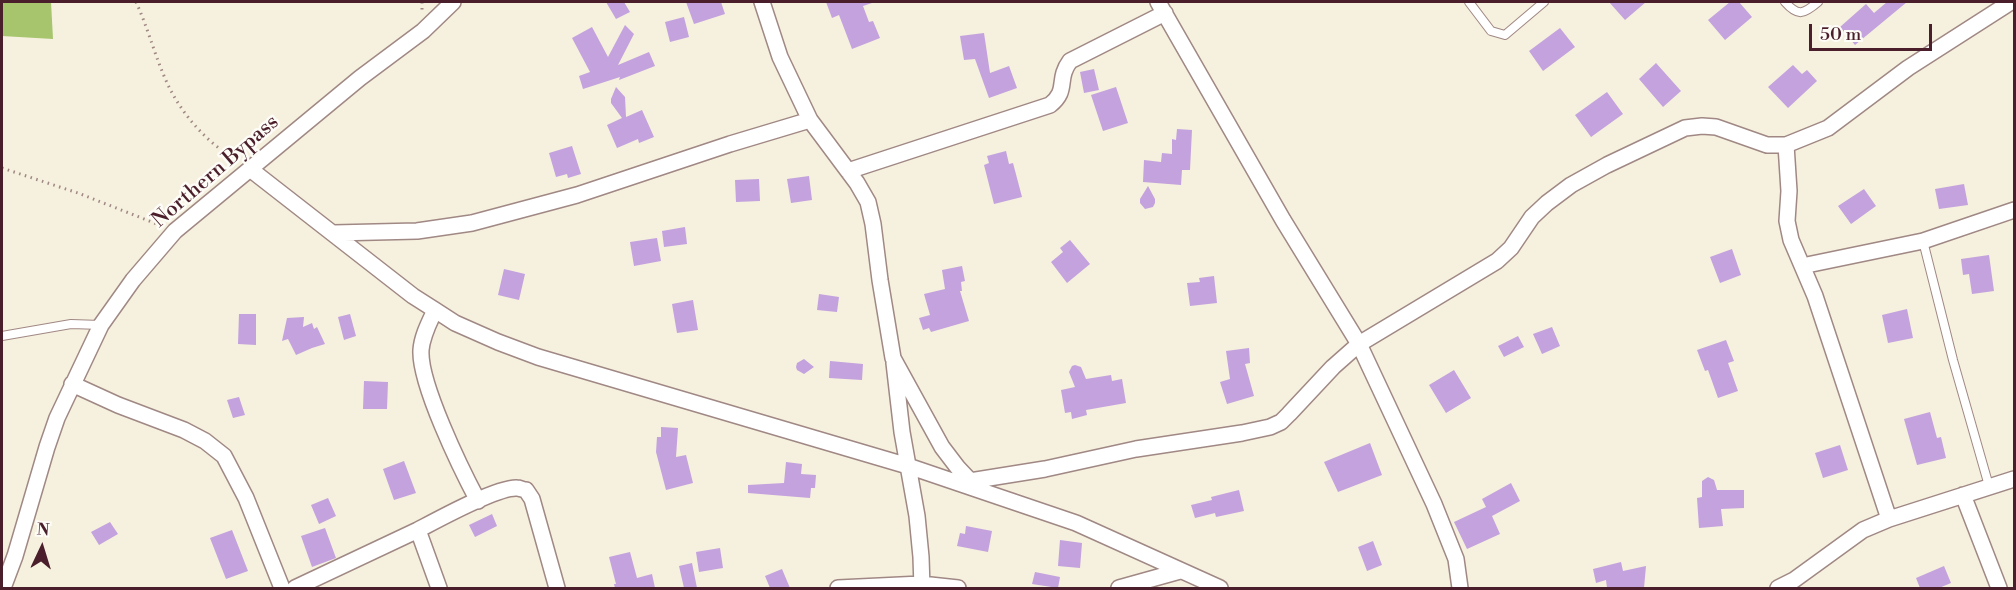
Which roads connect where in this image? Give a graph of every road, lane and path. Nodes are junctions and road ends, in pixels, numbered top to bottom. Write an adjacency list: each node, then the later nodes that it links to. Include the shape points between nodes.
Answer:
1 (136, 2): 13 (path, via 170,88 191,123 221,151)
2 (453, 2): 13 (street, Northern Bypass, via 423,31)
3 (762, 2): 10 (street, via 780,57)
4 (1469, 2): 5 (lane, via 1491,32 1505,35)
5 (1544, 2)
6 (1785, 2): 7 (lane, via 1793,11 1801,12)
7 (1818, 2)
8 (2011, 2): 11 (street, via 1908,68 1828,128)
9 (1161, 7): 14 (street, via 1070,61 1061,79 1059,98 1050,105); 23 (street)
10 (810, 120): 14 (street); 17 (street, via 578,195 472,223 417,231)
11 (1786, 145): 19 (street, via 1787,221); 23 (street, via 1767,145 1716,127 1685,128 1674,133 1571,185 1532,218 1497,261)
12 (2, 168): 16 (path)
13 (250, 169): 16 (street, Northern Bypass); 17 (street)
14 (848, 171): 24 (street, via 868,202)
15 (2014, 210): 18 (street)
16 (175, 231): 21 (street, Northern Bypass)
17 (334, 233): 20 (street)
18 (1923, 241): 19 (street); 29 (lane)
19 (1802, 266): 32 (street)
20 (435, 310): 26 (street, via 455,323 538,357); 31 (street, via 421,351 424,371 435,406)
21 (101, 325): 22 (lane, via 71,324); 25 (street, Northern Bypass)
22 (2, 336)
23 (1359, 344): 28 (street, via 1281,422 1270,427 1136,449); 45 (street, via 1434,504 1456,559)
24 (893, 358): 26 (street); 28 (street, via 942,447)
25 (72, 384): 36 (street, Northern Bypass, via 47,447); 37 (street, via 184,430 224,456 246,498)
26 (908, 466): 28 (street); 35 (street, via 917,516)
27 (2014, 479): 29 (street)
28 (975, 486): 34 (street, via 1077,523)
29 (1989, 486): 30 (street)
30 (1963, 495): 32 (street); 47 (street)
31 (478, 501): 33 (street); 40 (street, via 506,490 526,490 532,499)
32 (1889, 519): 46 (street, via 1863,530)
33 (418, 530): 38 (street); 39 (street)
34 (1180, 571): 43 (street); 44 (street)
35 (921, 586): 41 (street); 42 (street)
36 (3, 588)
37 (282, 588)
38 (295, 588)
39 (439, 588)
40 (557, 588)
41 (838, 588)
42 (958, 588)
43 (1119, 588)
44 (1220, 588)
45 (1460, 588)
46 (1778, 588)
47 (1999, 588)

